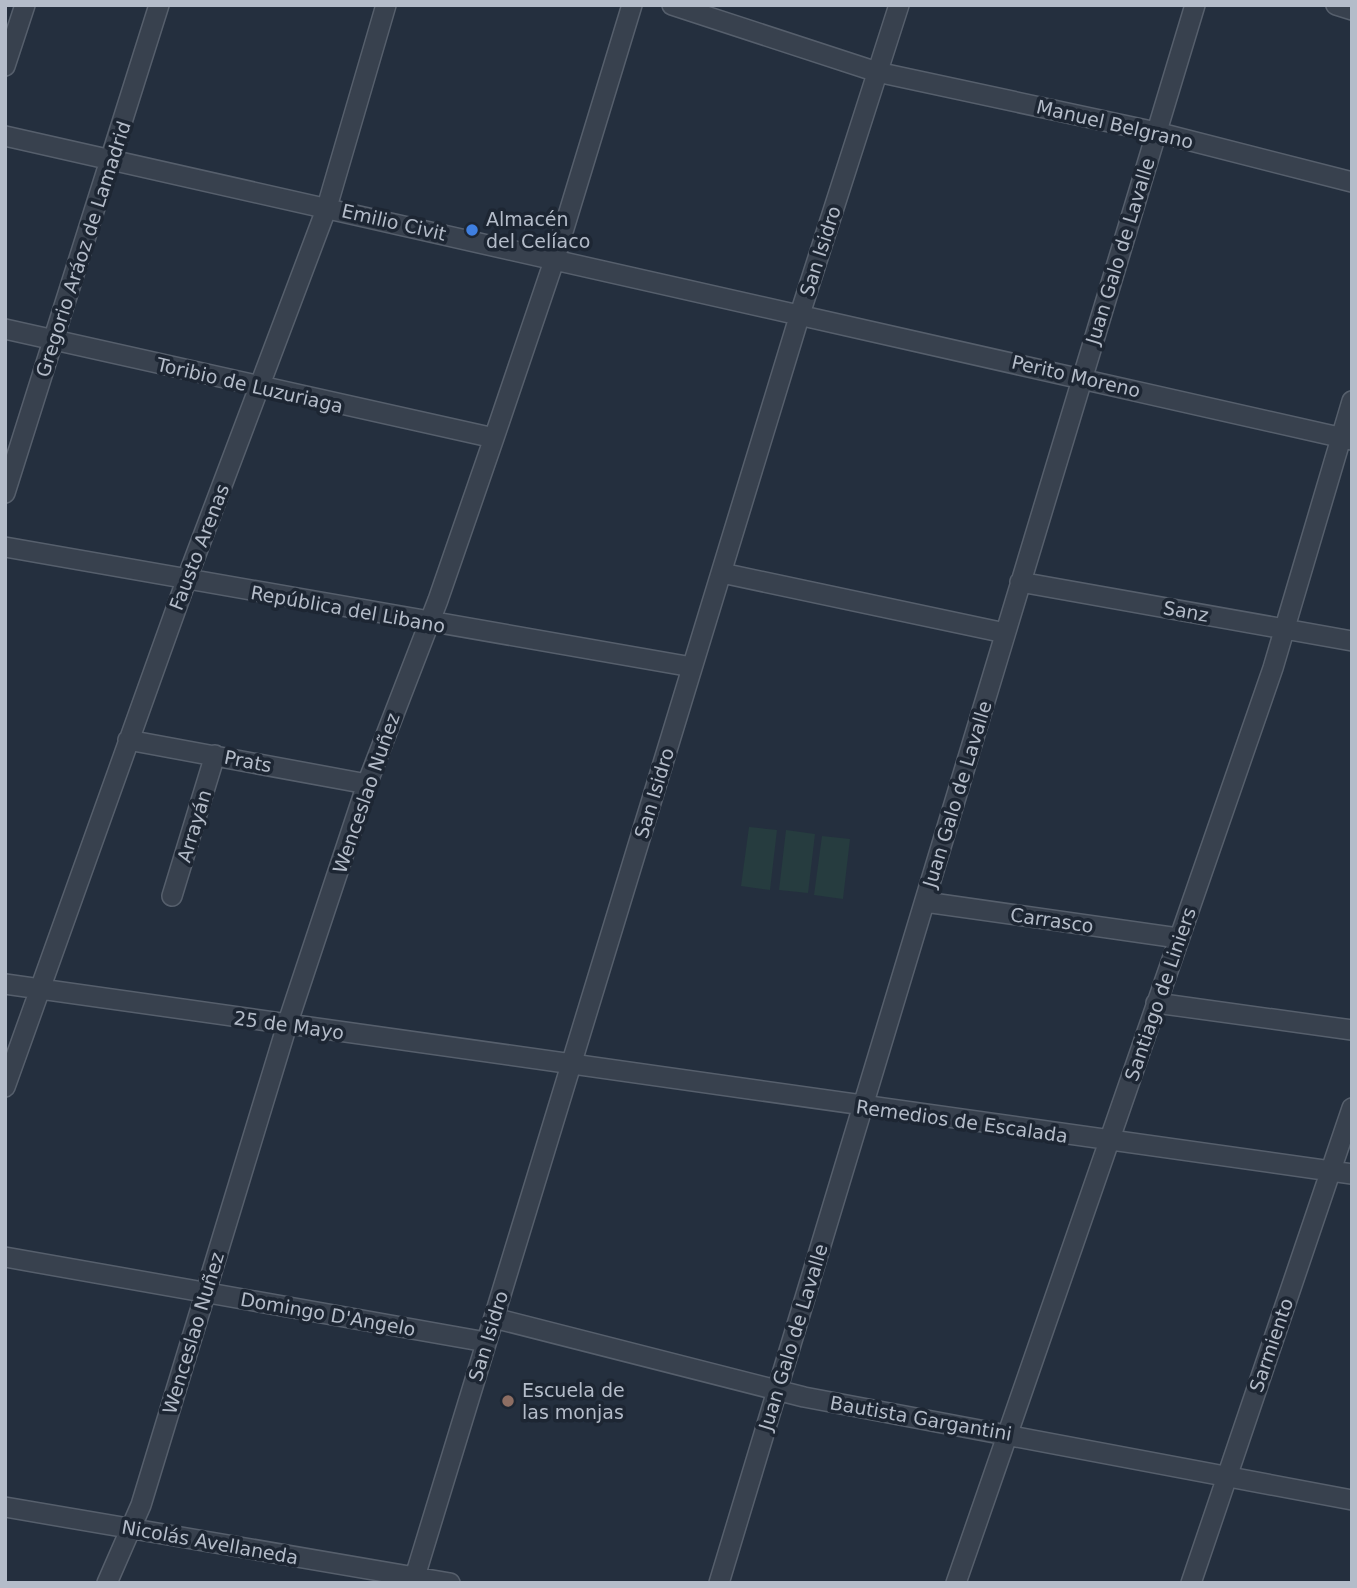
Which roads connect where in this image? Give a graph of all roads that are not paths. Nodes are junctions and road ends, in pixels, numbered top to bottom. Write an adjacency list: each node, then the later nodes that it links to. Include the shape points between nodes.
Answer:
1 (25, 5): 10 (street)
2 (159, 5): 14 (street, Gregorio Aráoz de Lamadrid)
3 (386, 5): 16 (street, Fausto Arenas)
4 (632, 5): 17 (street, Wenceslao Nuñez)
5 (672, 5): 11 (street, Manuel Belgrano)
6 (899, 5): 11 (street, San Isidro)
7 (1195, 5): 12 (street, Juan Galo de Lavalle)
8 (1336, 5): 9 (street)
9 (1352, 10)
10 (5, 66)
11 (877, 72): 12 (street, Manuel Belgrano); 18 (street, San Isidro)
12 (1156, 132): 15 (street, Manuel Belgrano); 21 (street, Juan Galo de Lavalle)
13 (5, 136): 14 (street, Emilio Civit)
14 (112, 160): 16 (street, Emilio Civit); 20 (street, Gregorio Aráoz de Lamadrid)
15 (1352, 182)
16 (327, 207): 17 (street, Emilio Civit); 22 (street, Fausto Arenas)
17 (555, 258): 18 (street, Emilio Civit); 24 (street, Wenceslao Nuñez)
18 (800, 314): 21 (street, Perito Moreno); 28 (street, San Isidro)
19 (5, 329): 20 (street, Toribio de Luzuriaga)
20 (54, 340): 22 (street, Toribio de Luzuriaga); 26 (street, Gregorio Aráoz de Lamadrid)
21 (1081, 377): 25 (street, Perito Moreno); 30 (street, Juan Galo de Lavalle)
22 (260, 388): 24 (street, Toribio de Luzuriaga); 29 (street, Fausto Arenas)
23 (1352, 401): 25 (street, Santiago de Liniers)
24 (495, 438): 31 (street, Wenceslao Nuñez)
25 (1347, 439): 32 (street, Santiago de Liniers)
26 (5, 493)
27 (5, 547): 29 (street, República del Libano)
28 (722, 573): 33 (street); 35 (street, San Isidro)
29 (186, 581): 31 (street, República del Libano); 36 (street, Fausto Arenas)
30 (1020, 582): 32 (street, Sanz); 33 (street, Juan Galo de Lavalle)
31 (428, 623): 35 (street, República del Libano); 38 (street, Wenceslao Nuñez)
32 (1286, 629): 34 (street, Sanz); 41 (street, Santiago de Liniers)
33 (1005, 633): 40 (street, Juan Galo de Lavalle)
34 (1352, 641)
35 (692, 667): 47 (street, San Isidro)
36 (128, 740): 37 (street, Prats); 43 (street, Fausto Arenas)
37 (215, 755): 38 (street, Prats); 39 (street, Arrayán)
38 (367, 784): 45 (street, Wenceslao Nuñez)
39 (172, 896)
40 (925, 902): 41 (street, Carrasco); 49 (street, Juan Galo de Lavalle)
41 (1178, 938): 44 (street, Santiago de Liniers)
42 (5, 985): 43 (street, 25 de Mayo)
43 (39, 989): 45 (street, 25 de Mayo); 48 (street, Fausto Arenas)
44 (1156, 1003): 46 (street); 51 (street, Santiago de Liniers)
45 (287, 1025): 47 (street, 25 de Mayo); 55 (street, Wenceslao Nuñez)
46 (1352, 1030)
47 (573, 1063): 49 (street, Remedios de Escalada); 56 (street, San Isidro)
48 (5, 1087)
49 (862, 1107): 51 (street, Remedios de Escalada); 58 (street, Juan Galo de Lavalle)
50 (1352, 1108): 52 (street, Sarmiento)
51 (1110, 1141): 52 (street, Remedios de Escalada); 59 (street, Santiago de Liniers)
52 (1330, 1172): 53 (street, Remedios de Escalada); 60 (street, Sarmiento)
53 (1352, 1174)
54 (5, 1256): 55 (street, Domingo D'Angelo)
55 (205, 1292): 57 (street, Domingo D'Angelo); 63 (street, Wenceslao Nuñez)
56 (494, 1318): 57 (street, San Isidro); 58 (street, Bautista Gargantini)
57 (486, 1342): 64 (street, San Isidro)
58 (778, 1390): 59 (street, Bautista Gargantini); 67 (street, Juan Galo de Lavalle)
59 (1006, 1433): 60 (street, Bautista Gargantini); 68 (street, Santiago de Liniers)
60 (1226, 1475): 61 (street, Bautista Gargantini); 69 (street, Sarmiento)
61 (1352, 1500)
62 (5, 1507): 63 (street, Nicolás Avellaneda)
63 (131, 1528): 64 (street, Nicolás Avellaneda); 65 (street, Wenceslao Nuñez)
64 (414, 1579): 66 (street, Nicolás Avellaneda)
65 (107, 1583)
66 (450, 1583)
67 (719, 1583)
68 (956, 1583)
69 (1191, 1583)

